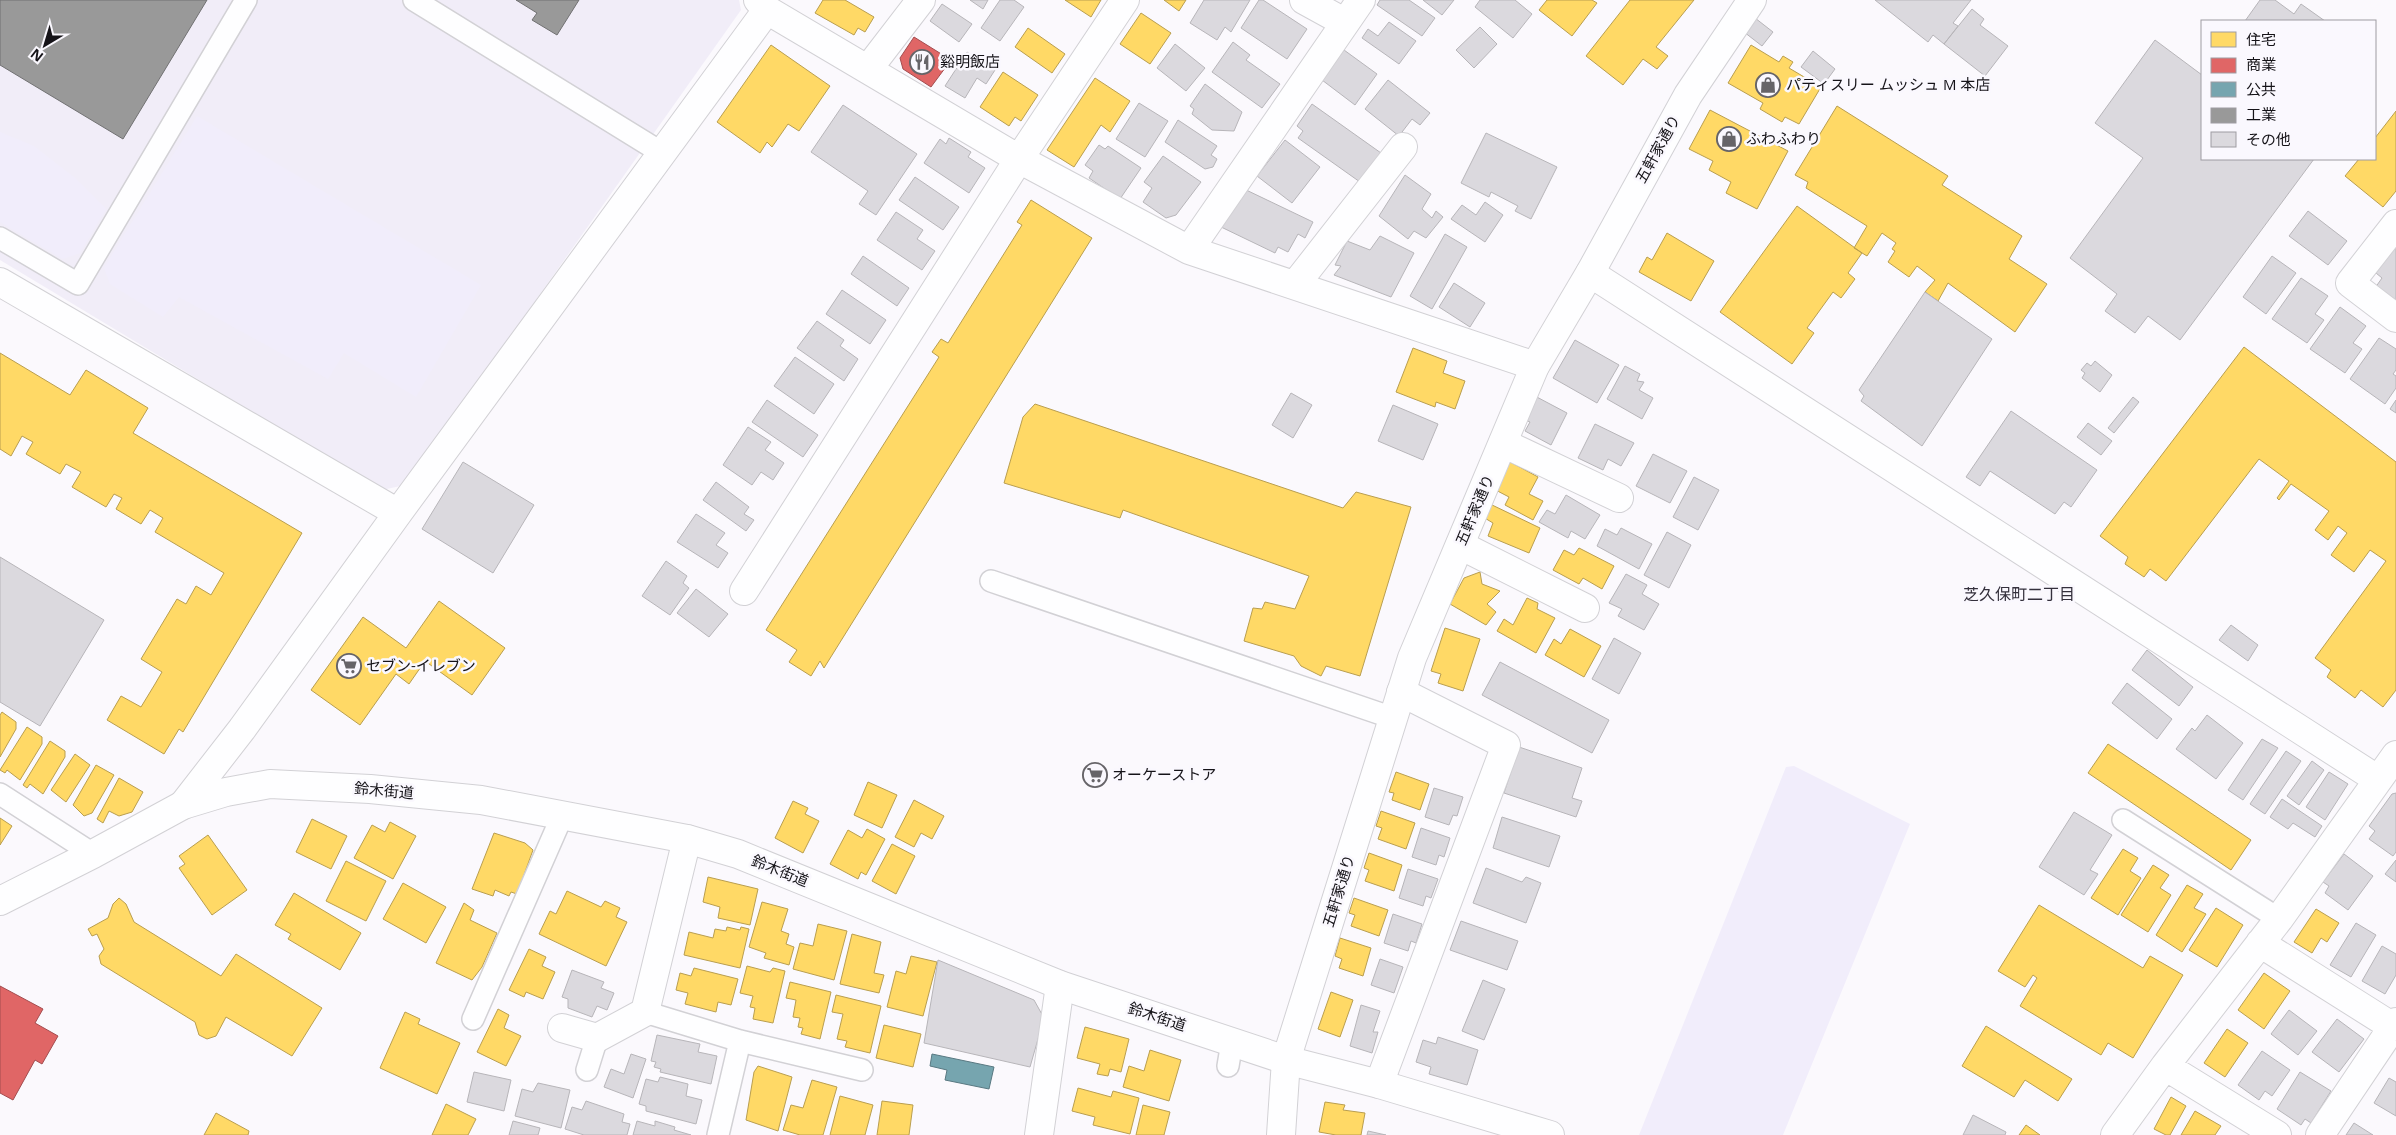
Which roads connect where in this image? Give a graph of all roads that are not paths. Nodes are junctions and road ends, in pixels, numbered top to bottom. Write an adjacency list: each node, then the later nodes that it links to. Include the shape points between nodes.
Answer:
1 (246, 0): 15 (lane, via 78,284)
2 (414, 0): 12 (lane)
3 (921, 0): 10 (street)
4 (1125, 0): 13 (street)
5 (1304, 0): 9 (street)
6 (1361, 0): 9 (street)
7 (1752, 0): 17 (street, 五軒家通り, via 1688,95)
8 (763, 5): 10 (street); 12 (street)
9 (1344, 22): 16 (street)
10 (868, 69): 13 (street)
11 (1403, 147): 19 (street)
12 (662, 153): 24 (street)
13 (1019, 159): 16 (street); 27 (street)
14 (2396, 224): 20 (street, via 2350,283)
15 (0, 238)
16 (1189, 250): 19 (street)
17 (1590, 273): 21 (street, 五軒家通り); 32 (street)
18 (0, 282): 24 (street)
19 (1295, 285): 21 (street)
20 (2396, 318)
21 (1535, 366): 22 (street, 五軒家通り)
22 (1503, 443): 23 (street); 25 (street, 五軒家通り)
23 (1619, 498)
24 (398, 513): 34 (street)
25 (1460, 545): 28 (street); 29 (street, 五軒家通り)
26 (991, 581): 30 (lane)
27 (744, 591)
28 (1585, 608)
29 (1401, 692): 30 (street, 五軒家通り); 53 (street, via 1506,745)
30 (1393, 718): 49 (street, 五軒家通り)
31 (2396, 756): 32 (street)
32 (2377, 779): 40 (street)
33 (0, 794): 38 (lane)
34 (183, 805): 35 (street, 鈴木街道, via 226,792 270,784 472,799); 38 (street, 鈴木街道)
35 (563, 814): 37 (street, 鈴木街道); 44 (lane)
36 (2123, 820): 40 (lane)
37 (687, 839): 42 (street, 鈴木街道, via 753,860); 43 (street)
38 (93, 854): 39 (street, 鈴木街道)
39 (0, 901)
40 (2279, 919): 41 (street)
41 (2260, 943): 45 (street); 50 (street)
42 (1060, 985): 49 (street, 鈴木街道, via 1230,1054); 56 (street)
43 (645, 1012): 47 (street); 48 (lane)
44 (473, 1020)
45 (2395, 1025): 60 (street)
46 (562, 1028): 47 (street)
47 (597, 1038): 51 (lane)
48 (740, 1041): 52 (lane); 55 (lane)
49 (1286, 1060): 53 (street, 鈴木街道); 57 (street, 五軒家通り)
50 (2165, 1066): 58 (street); 59 (street)
51 (587, 1070)
52 (862, 1070)
53 (1379, 1084): 54 (street, 鈴木街道)
54 (1545, 1134)
55 (718, 1135)
56 (1039, 1135)
57 (1281, 1135)
58 (2115, 1135)
59 (2276, 1135)
60 (2320, 1135)

